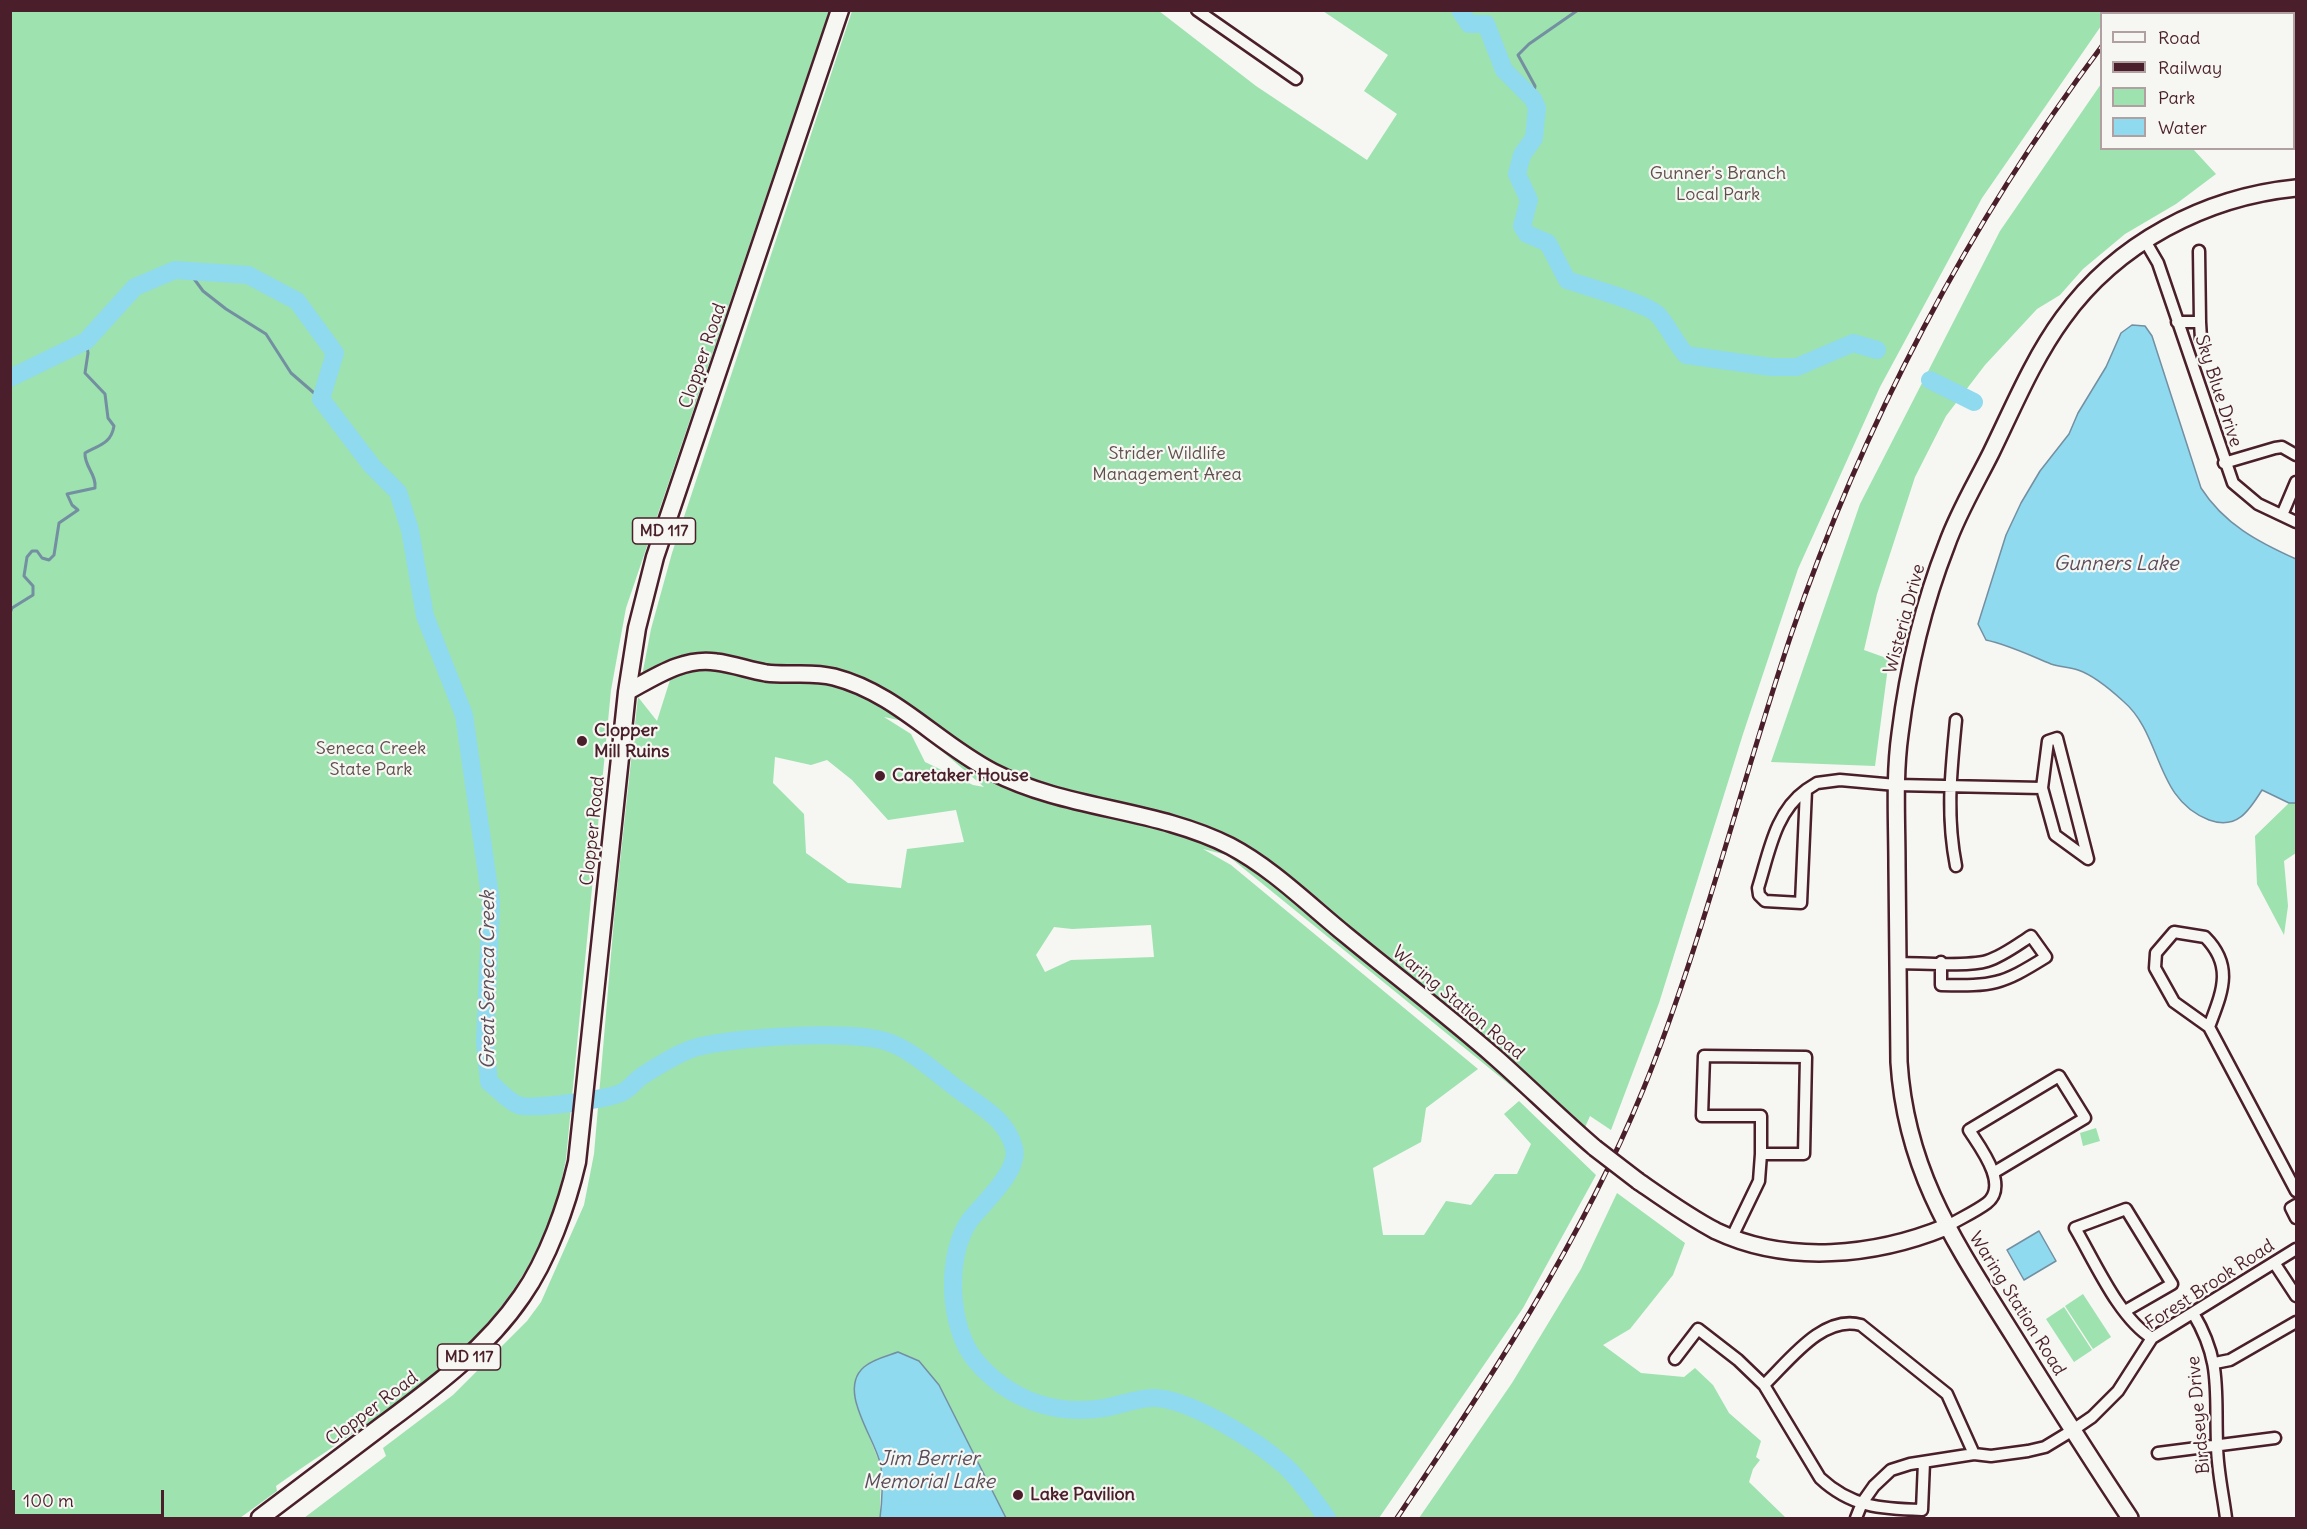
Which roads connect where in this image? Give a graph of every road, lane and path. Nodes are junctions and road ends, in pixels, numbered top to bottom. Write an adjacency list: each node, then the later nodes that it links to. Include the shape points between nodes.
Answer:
1 (840, 10): 15 (main road, Clopper Road / MD 117, via 655,557 637,628)
2 (1197, 10): 3 (street)
3 (1296, 79)
4 (2296, 188): 5 (street, Wisteria Drive, via 2249,195 2206,208)
5 (2144, 239): 7 (street, Sky Blue Drive, via 2158,263); 17 (street, Wisteria Drive, via 2110,266 2061,319 1947,541 1925,607 1906,690)
6 (2199, 252): 8 (street)
7 (2177, 322): 8 (street); 11 (street, Sky Blue Drive)
8 (2200, 322): 9 (street)
9 (2201, 339)
10 (2296, 455): 11 (street, via 2282,447)
11 (2224, 464): 13 (street, Sky Blue Drive, via 2245,496)
12 (2296, 482): 13 (street)
13 (2282, 515): 14 (street, Sky Blue Drive)
14 (2296, 522)
15 (627, 692): 31 (street, Waring Station Road, bridge, via 666,671 700,661 766,673 833,676 903,709 977,763 1008,779 1044,792 1146,816 1201,833 1232,848 1275,876 1496,1058 1595,1148 1698,1221); 49 (main road, Clopper Road / MD 117, via 581,1125 569,1194 557,1227 524,1294 498,1328 462,1364)
16 (1956, 720): 18 (street)
17 (1896, 785): 18 (street); 20 (street, via 1840,780 1817,783); 23 (street, Wisteria Drive)
18 (1949, 787): 19 (street); 21 (street, via 1949,830)
19 (2042, 788): 19 (street, via 2048,741 2057,738 2088,859 2055,835)
20 (1806, 790): 20 (street, via 1802,903 1765,901 1758,888 1783,814)
21 (1956, 866)
22 (1941, 962): 22 (street, via 1984,962 2031,936 2046,957 1999,983 1978,986 1941,985); 23 (street)
23 (1898, 963): 30 (street, Wisteria Drive, via 1901,1094 1915,1151)
24 (2209, 1027): 24 (street, via 2224,986 2223,969 2205,937 2174,932 2156,953 2155,968 2174,1002); 27 (street)
25 (1761, 1154): 25 (street, via 1804,1154 1806,1057 1704,1056 1702,1116 1761,1116); 31 (street, via 1759,1181)
26 (1993, 1173): 26 (street, via 1969,1130 2059,1076 2085,1118); 30 (street, via 1994,1191 1989,1202)
27 (2296, 1191)
28 (2296, 1205): 29 (street, via 2291,1208)
29 (2296, 1218)
30 (1946, 1227): 31 (street, Waring Station Road, via 1896,1244 1852,1252 1774,1249); 42 (street, Waring Station Road)
31 (1732, 1237)
32 (2296, 1249): 33 (street, Forest Brook Road)
33 (2275, 1264): 34 (street); 36 (street, Forest Brook Road)
34 (2296, 1296)
35 (2125, 1311): 35 (street, via 2075,1228 2126,1209 2172,1284); 38 (street)
36 (2193, 1313): 38 (street, Forest Brook Road); 40 (street, Birdseye Drive, via 2205,1333)
37 (2296, 1322): 40 (street, via 2230,1360)
38 (2152, 1338): 42 (street, Forest Brook Road, via 2113,1396)
39 (1675, 1359): 41 (street, via 1698,1329)
40 (2215, 1364): 44 (street, Birdseye Drive)
41 (1764, 1385): 46 (street, via 1813,1338 1836,1324 1861,1325 1947,1394); 48 (street, via 1820,1478)
42 (2073, 1430): 46 (street, Forest Brook Road, via 2045,1447 2010,1454); 51 (street, Waring Station Road)
43 (2276, 1438): 44 (street)
44 (2217, 1446): 45 (street); 52 (street, Birdseye Drive)
45 (2158, 1453)
46 (1974, 1454): 47 (street, Forest Brook Road)
47 (1924, 1462): 48 (street, Forest Brook Road, via 1892,1470); 48 (street, via 1922,1510 1874,1508)
48 (1862, 1503): 50 (street, Forest Brook Road)
49 (260, 1518)
50 (1856, 1518)
51 (2130, 1518)
52 (2226, 1518)

